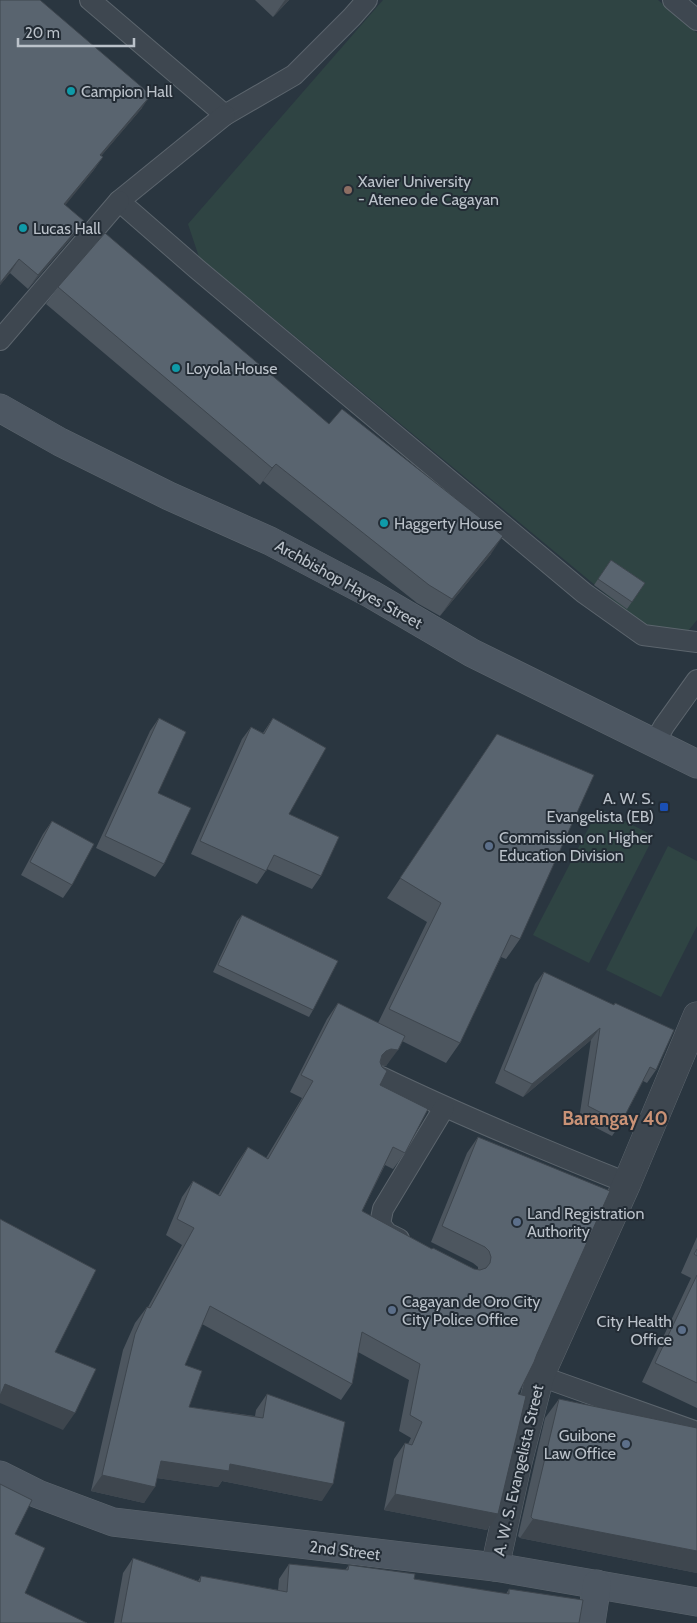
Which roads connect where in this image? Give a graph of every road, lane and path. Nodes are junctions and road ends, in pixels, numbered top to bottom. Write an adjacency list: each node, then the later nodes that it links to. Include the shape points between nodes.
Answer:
1 (90, 0): 5 (lane)
2 (366, 0): 5 (lane, via 294,75)
3 (673, 0): 4 (lane)
4 (697, 20)
5 (225, 115): 6 (lane)
6 (119, 201): 7 (lane); 9 (lane, via 584,593 643,635)
7 (0, 340)
8 (0, 408): 11 (street, Archbishop Hayes Street, via 169,496 270,540 472,653)
9 (697, 642)
10 (697, 680): 11 (lane)
11 (654, 742): 12 (street, Archbishop Hayes Street)
12 (697, 764)
13 (697, 1016): 16 (street, A. W. S. Evangelista Street)
14 (381, 1077): 15 (lane)
15 (444, 1108): 16 (lane); 17 (lane, via 383,1209 380,1224 387,1233)
16 (627, 1183): 18 (street, A. W. S. Evangelista Street)
17 (412, 1245)
18 (540, 1376): 19 (lane); 21 (street, A. W. S. Evangelista Street)
19 (697, 1432)
20 (0, 1475): 21 (street, 2nd Street, via 38,1494 113,1522)
21 (495, 1567): 22 (street, 2nd Street)
22 (597, 1584): 23 (street, 2nd Street); 24 (street)
23 (697, 1602)
24 (591, 1623)

